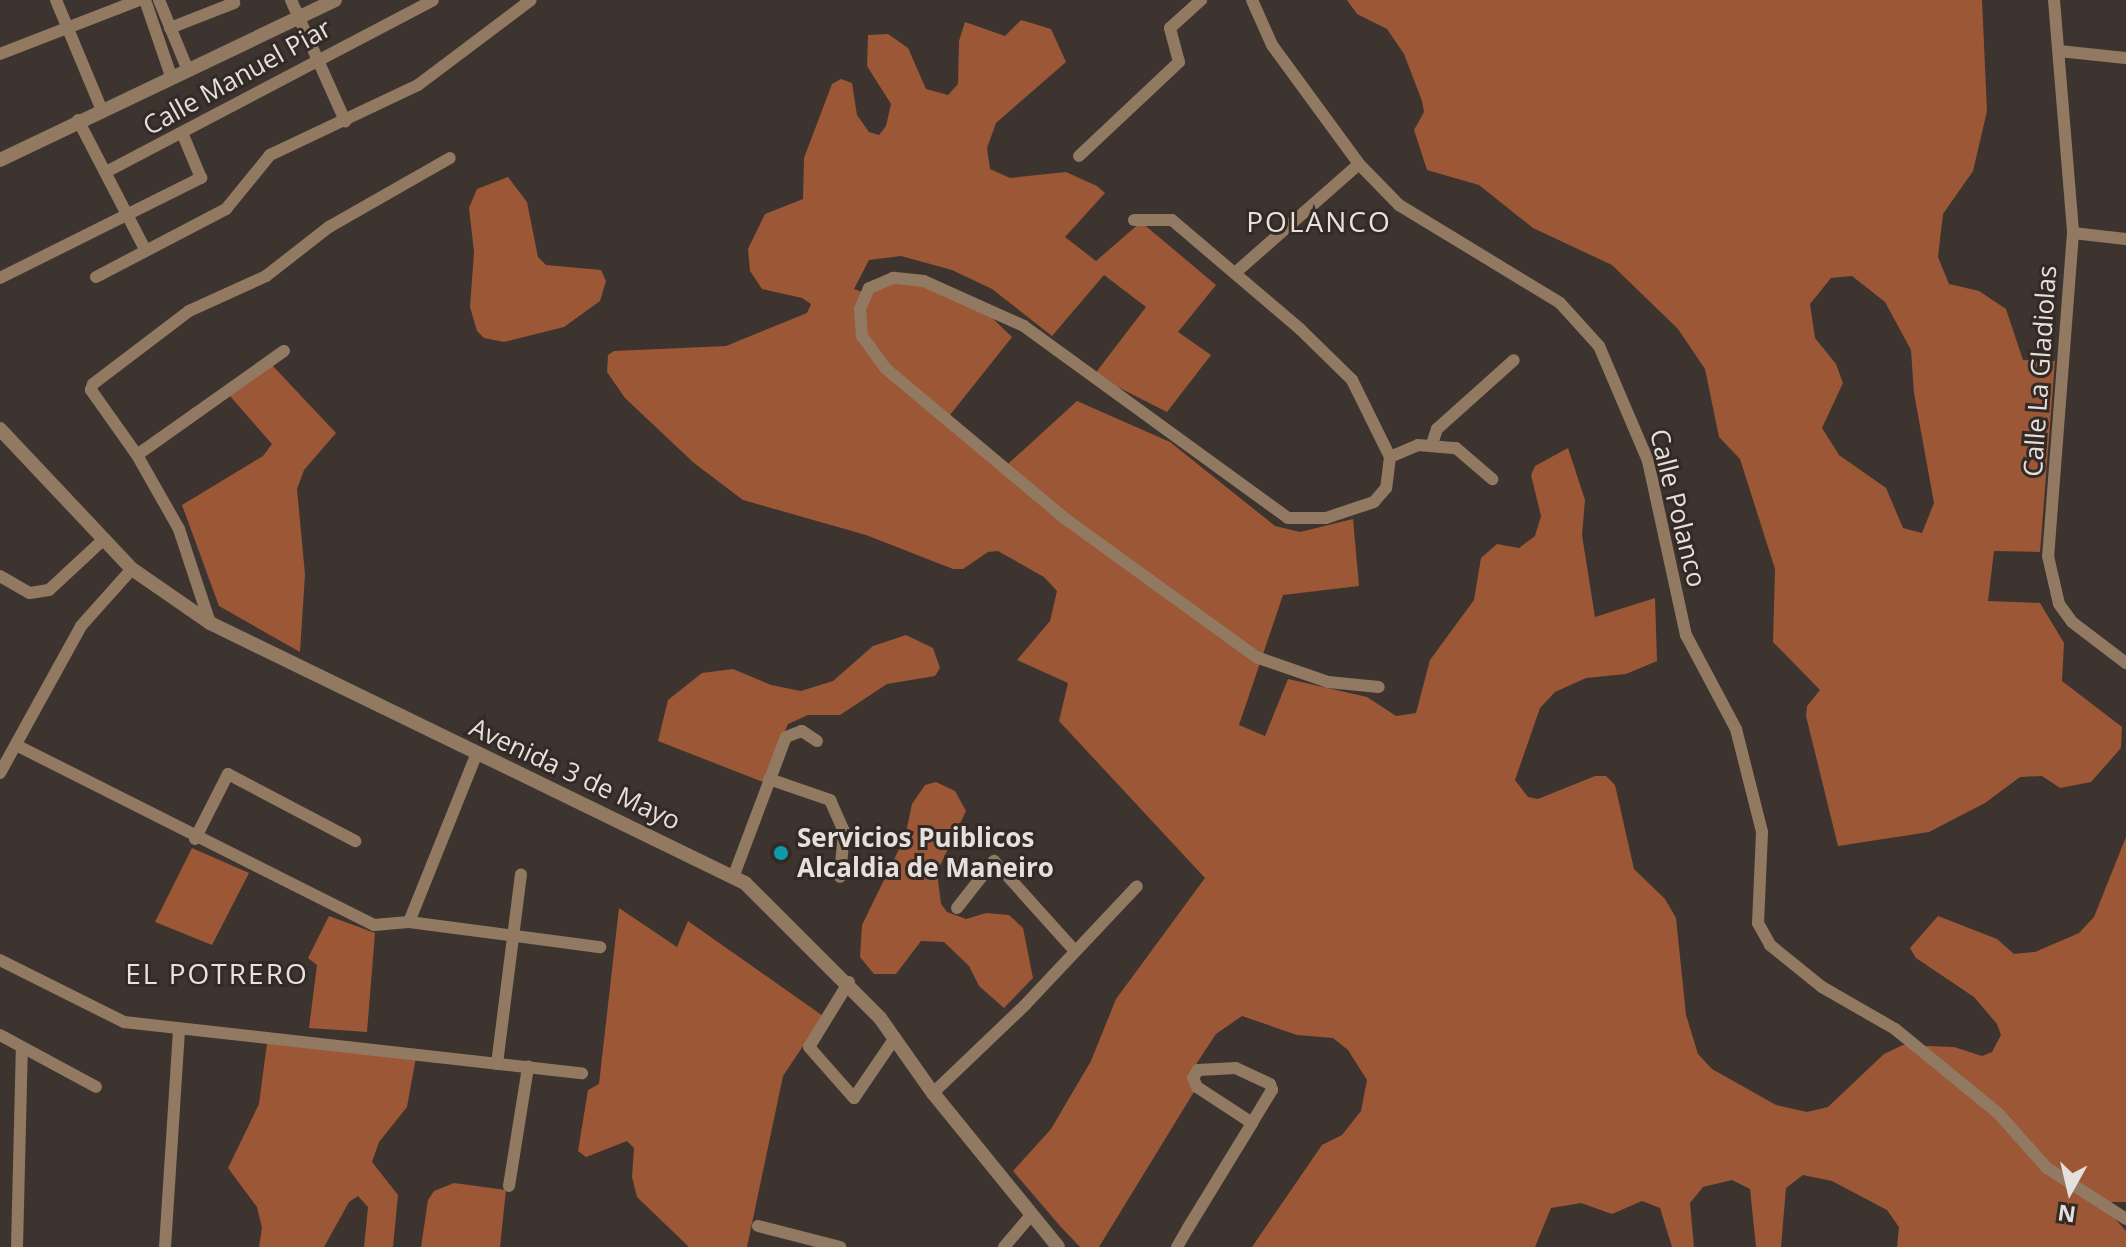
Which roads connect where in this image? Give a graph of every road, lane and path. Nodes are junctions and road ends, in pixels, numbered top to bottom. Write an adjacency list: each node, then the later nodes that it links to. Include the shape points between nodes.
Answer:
1 (56, 0): 13 (street)
2 (142, 0): 13 (street); 20 (street)
3 (159, 0): 14 (street)
4 (291, 0): 12 (street)
5 (335, 0): 12 (street)
6 (433, 0): 17 (street, Calle Manuel Piar)
7 (531, 0): 23 (street, via 418,85)
8 (1201, 0): 25 (street, via 1170,28 1179,62)
9 (1252, 0): 28 (street, Calle Polanco, via 1272,45)
10 (2054, 0): 15 (street, Calle La Gladiolas)
11 (234, 3): 14 (street)
12 (299, 19): 17 (street); 19 (street)
13 (68, 28): 16 (street); 21 (street)
14 (170, 28): 19 (street)
15 (2059, 51): 18 (street); 32 (street, Calle La Gladiolas)
16 (0, 54)
17 (314, 58): 23 (street); 24 (street, Calle Manuel Piar)
18 (2126, 58)
19 (187, 68): 20 (street)
20 (171, 76): 21 (street)
21 (101, 108): 22 (street)
22 (78, 120): 27 (street); 29 (street)
23 (345, 121): 34 (street, via 270,155 226,209)
24 (183, 135): 29 (street, Calle Manuel Piar); 30 (street, via 201,178)
25 (1079, 156)
26 (450, 158): 42 (street, via 329,227 266,276 189,311 93,384 91,390)
27 (0, 160)
28 (1359, 164): 35 (street); 81 (street, Calle Polanco, via 1399,205 1560,303 1599,346 1648,461 1686,635 1736,729 1758,810 1762,934 1822,987 1895,1029 1998,1113 2047,1168)
29 (106, 172): 30 (street)
30 (128, 214): 34 (street); 37 (street)
31 (1134, 220): 35 (street, via 1172,220)
32 (2073, 233): 33 (street); 49 (street, Calle La Gladiolas, via 2048,556 2059,604 2072,622)
33 (2126, 239)
34 (145, 249): 36 (street)
35 (1235, 273): 43 (street, via 1352,380)
36 (96, 277)
37 (0, 278)
38 (284, 351): 42 (street)
39 (1514, 360): 41 (street, via 1437,429)
40 (0, 429): 45 (street, Avenida 3 de Mayo)
41 (1432, 444): 43 (street); 44 (street, via 1456,448)
42 (137, 455): 48 (street, via 179,529)
43 (1390, 457): 50 (street, via 1386,488 1374,502 1326,518 1288,518 1004,314 902,278 869,288 862,304 860,330 885,368 1067,520 1256,657 1328,682)
44 (1492, 479)
45 (103, 540): 46 (street, Avenida 3 de Mayo); 47 (street, via 49,590 36,595)
46 (132, 569): 48 (street, Avenida 3 de Mayo); 52 (street, via 81,626)
47 (0, 576)
48 (210, 623): 53 (street, Avenida 3 de Mayo)
49 (2126, 663)
50 (1379, 687)
51 (817, 741): 55 (street, via 802,731 786,737)
52 (16, 745): 54 (street); 56 (street)
53 (476, 755): 59 (street, Avenida 3 de Mayo); 63 (street)
54 (0, 773)
55 (769, 779): 59 (street); 60 (street, via 830,800 844,831)
56 (195, 839): 57 (street, via 228,774); 63 (street, via 374,925)
57 (355, 841)
58 (521, 875): 64 (street)
59 (734, 875): 68 (street, Avenida 3 de Mayo)
60 (840, 877)
61 (1137, 886): 66 (street)
62 (957, 908): 66 (street, via 994,861)
63 (409, 922): 64 (street)
64 (513, 937): 65 (street); 73 (street)
65 (600, 947)
66 (1075, 951): 77 (street)
67 (0, 960): 69 (street, via 103,1016)
68 (849, 982): 71 (street, Avenida 3 de Mayo); 71 (street, via 809,1047 854,1098)
69 (179, 1032): 73 (street); 84 (street)
70 (0, 1035): 72 (street)
71 (895, 1038): 77 (street, Avenida 3 de Mayo)
72 (22, 1048): 76 (street); 83 (street)
73 (497, 1064): 74 (street)
74 (528, 1067): 75 (street); 79 (street)
75 (582, 1073)
76 (96, 1087)
77 (933, 1093): 80 (street, Avenida 3 de Mayo)
78 (1252, 1123): 78 (street, via 1197,1087 1193,1078 1198,1070 1236,1068 1270,1084 1272,1090); 88 (street)
79 (509, 1186)
80 (1032, 1214): 86 (street); 87 (street, Avenida 3 de Mayo)
81 (2126, 1219)
82 (758, 1226): 85 (street)
83 (17, 1247)
84 (165, 1247)
85 (840, 1247)
86 (1004, 1247)
87 (1058, 1247)
88 (1177, 1247)

